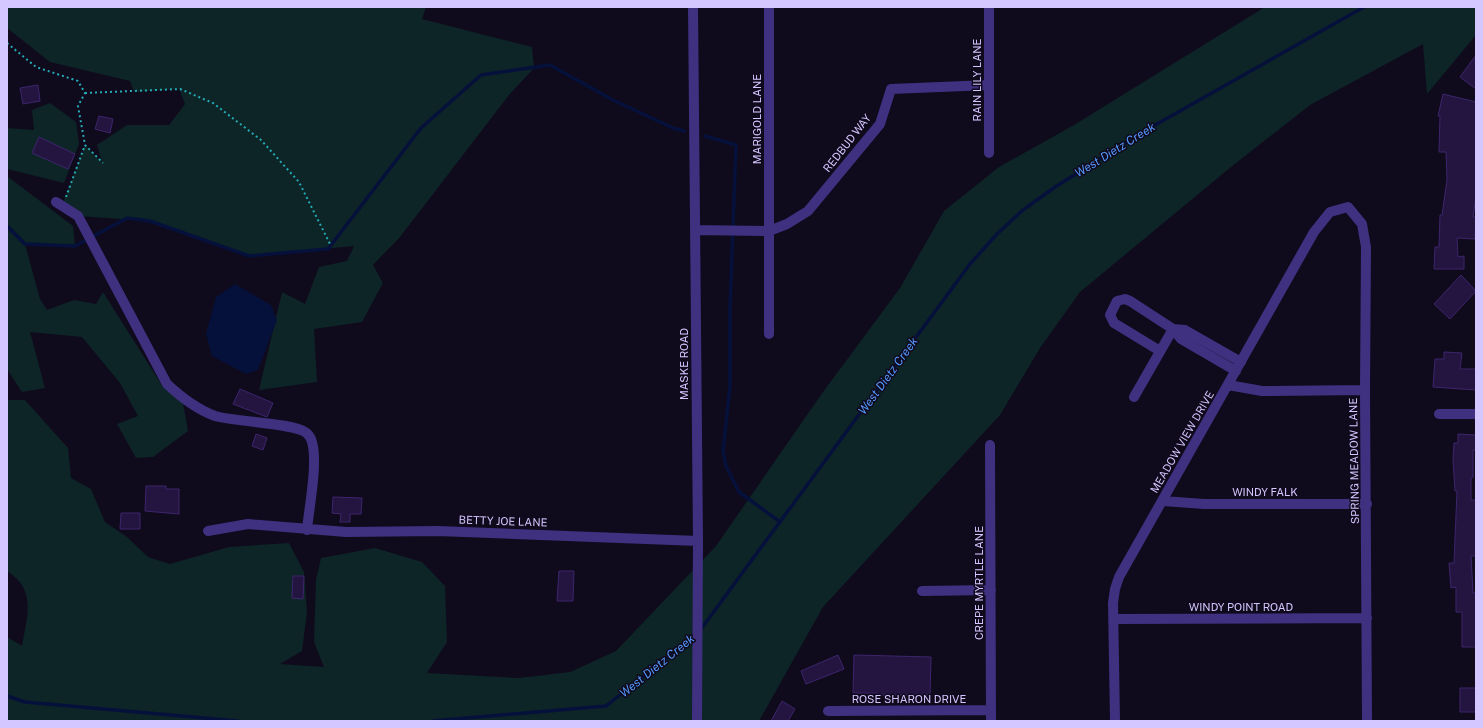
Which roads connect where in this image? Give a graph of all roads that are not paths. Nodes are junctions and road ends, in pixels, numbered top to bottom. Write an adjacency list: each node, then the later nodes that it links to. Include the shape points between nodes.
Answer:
1 (694, 7): 8 (street, MASKE ROAD)
2 (769, 7): 9 (street, MARIGOLD LANE)
3 (988, 7): 4 (street, RAIN LILY LANE)
4 (989, 86): 5 (street, RAIN LILY LANE); 9 (street, REDBUD WAY, via 891,88 880,124 808,211)
5 (989, 153)
6 (59, 204): 23 (street, via 78,216 167,384 189,404 215,415 304,431 311,438 314,457)
7 (1348, 207): 13 (street, MEADOW VIEW DRIVE, via 1330,212 1314,232); 16 (street, SPRING MEADOW LANE, via 1362,224 1366,247)
8 (695, 230): 9 (street); 25 (street, MASKE ROAD)
9 (769, 231): 11 (street, MARIGOLD LANE)
10 (1173, 329): 12 (street); 12 (street, via 1130,301 1125,299 1117,302 1110,316 1114,323); 13 (street, via 1185,330); 14 (street, via 1181,339)
11 (769, 334)
12 (1160, 351): 17 (street)
13 (1241, 362): 14 (street, MEADOW VIEW DRIVE)
14 (1236, 371): 15 (street, MEADOW VIEW DRIVE)
15 (1228, 385): 16 (street, via 1262,391); 21 (street, MEADOW VIEW DRIVE)
16 (1365, 390): 22 (street, SPRING MEADOW LANE)
17 (1134, 397)
18 (1439, 414): 19 (street)
19 (1476, 414)
20 (990, 445): 26 (street, CREPE MYRTLE LANE)
21 (1163, 501): 22 (street, WINDY FALK, via 1204,504); 29 (street, MEADOW VIEW DRIVE, via 1119,577 1115,589)
22 (1367, 504): 28 (street, SPRING MEADOW LANE)
23 (307, 530): 24 (street, BETTY JOE LANE, via 248,524); 25 (street, BETTY JOE LANE, via 460,531)
24 (208, 531)
25 (698, 541): 32 (street, MASKE ROAD)
26 (990, 590): 27 (street); 30 (street, CREPE MYRTLE LANE)
27 (922, 591)
28 (1367, 618): 29 (street, WINDY POINT ROAD); 35 (street, SPRING MEADOW LANE)
29 (1114, 620): 34 (street, MEADOW VIEW DRIVE)
30 (991, 710): 31 (street, ROSE SHARON DRIVE); 33 (street, CREPE MYRTLE LANE)
31 (828, 711)
32 (697, 721)
33 (991, 721)
34 (1115, 721)
35 (1368, 721)

